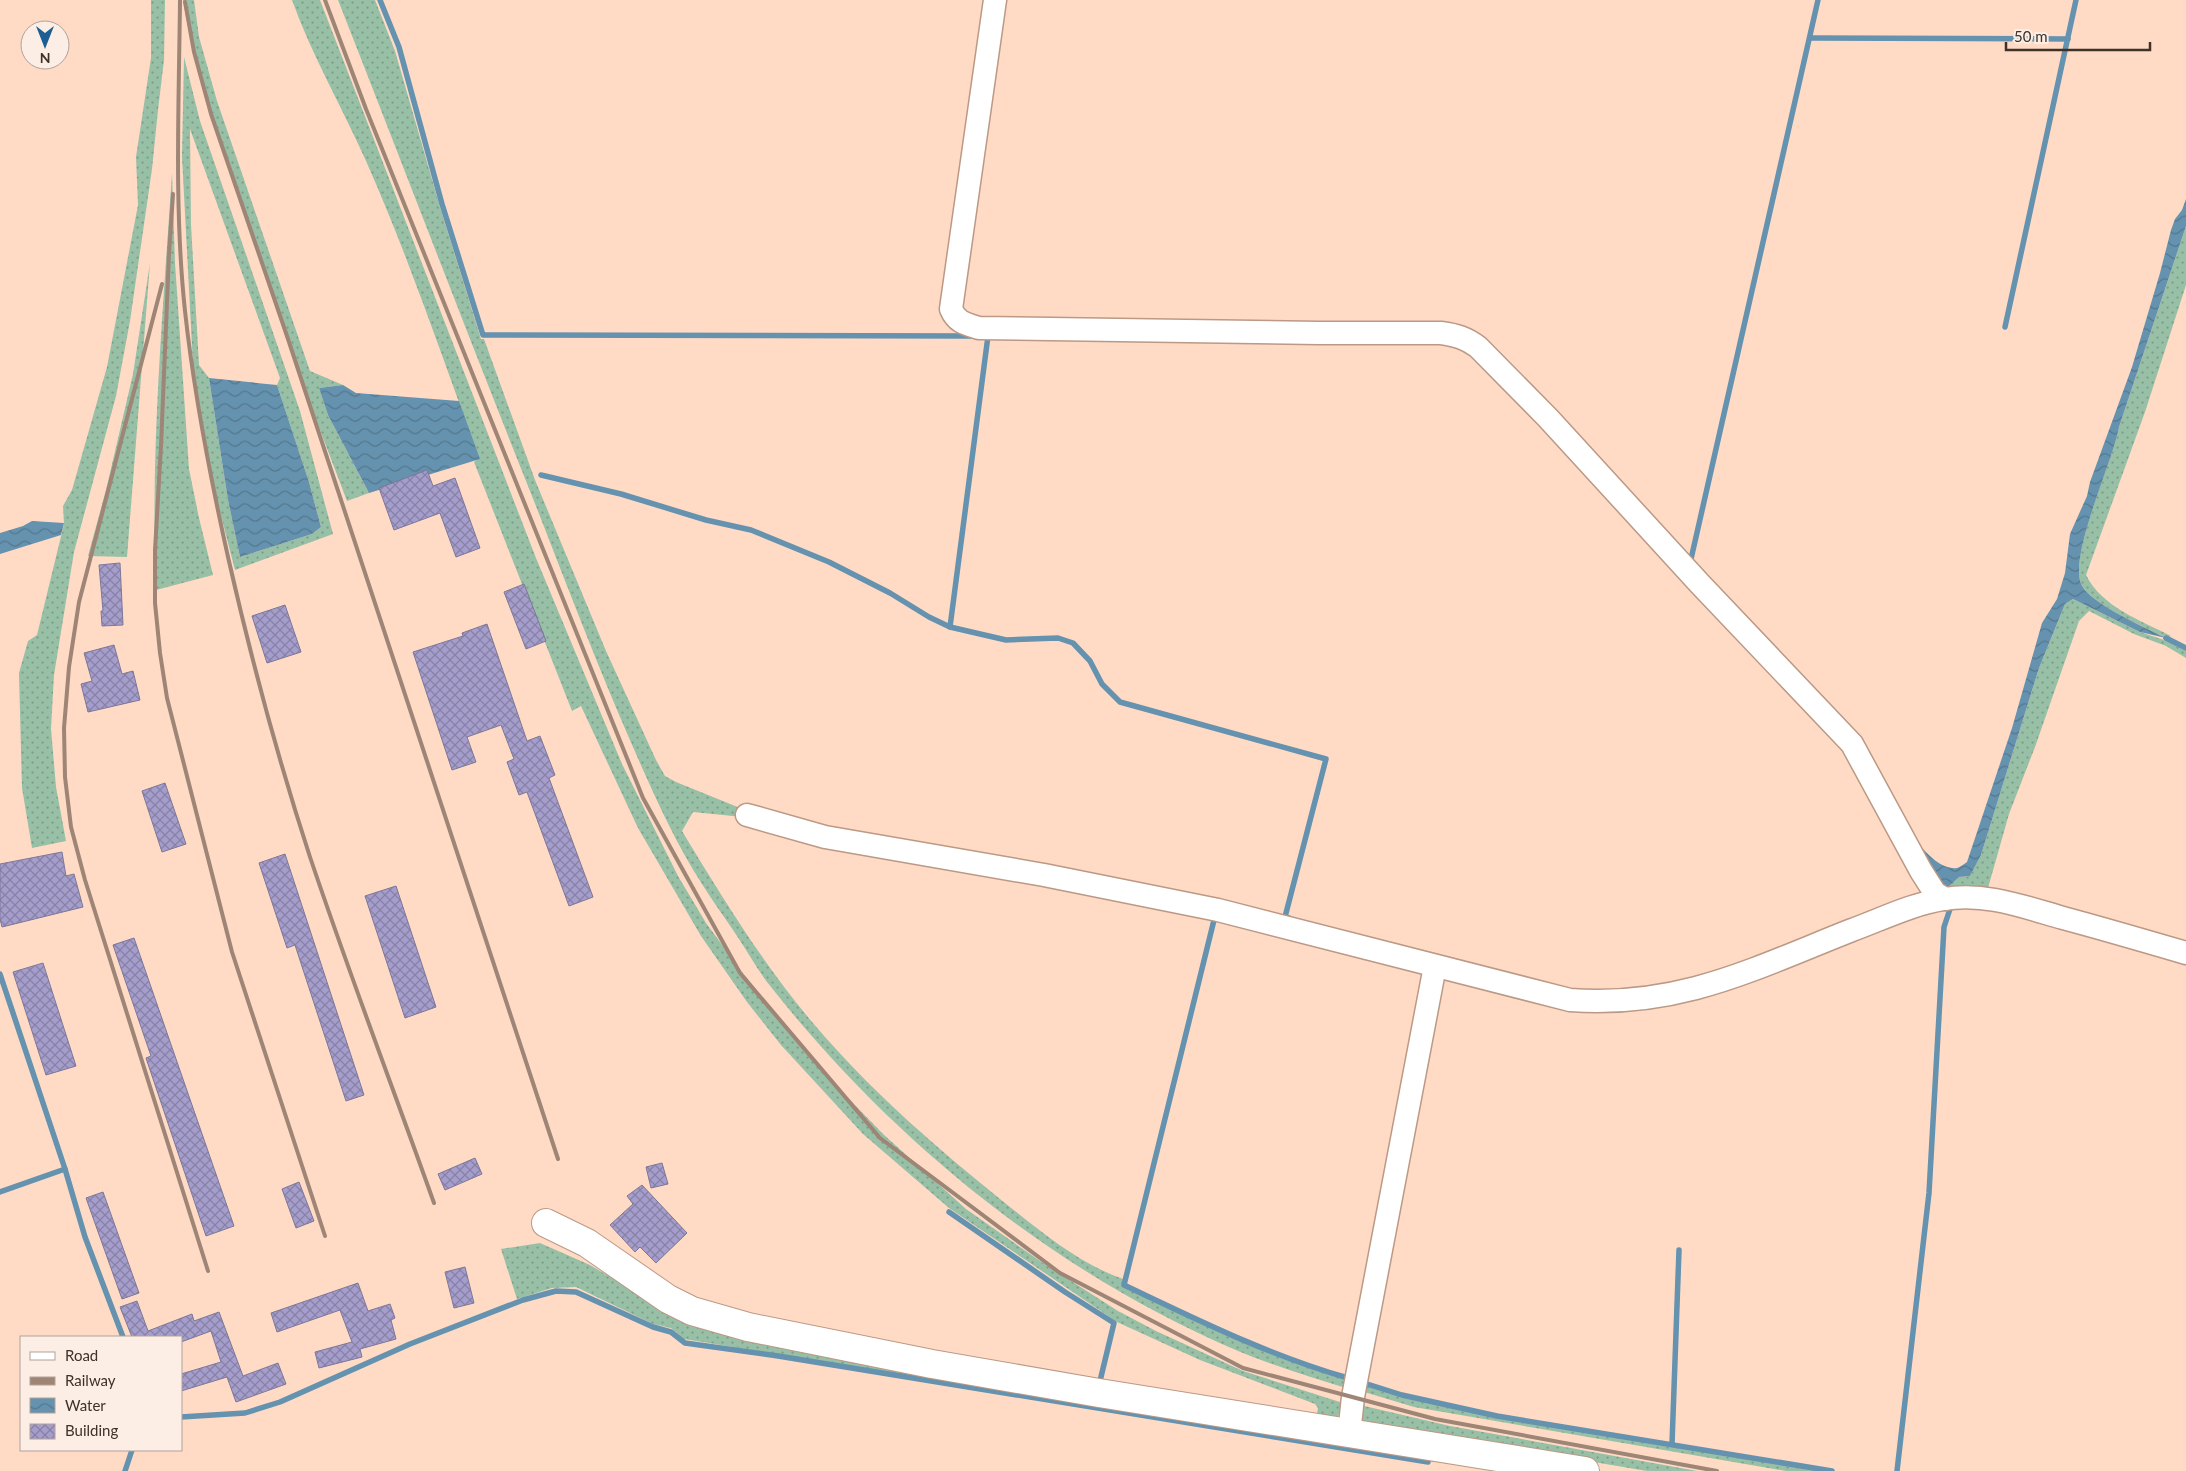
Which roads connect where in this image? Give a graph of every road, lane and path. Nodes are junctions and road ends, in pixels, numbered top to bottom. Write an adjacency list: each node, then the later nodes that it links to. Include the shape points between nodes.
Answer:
1 (995, 0): 3 (street, via 951,309 960,322 980,328 1441,333 1468,340 1548,418 1852,744 1921,871 1935,893)
2 (746, 815): 5 (street, via 825,837 1044,875 1218,910)
3 (1945, 899): 4 (street, via 1974,897 2008,902); 5 (street, via 1913,906 1743,974 1673,995 1638,1000 1604,1003 1570,1000)
4 (2186, 953)
5 (1435, 966): 7 (street, via 1353,1398)
6 (546, 1223): 7 (street, via 587,1243 668,1299 692,1311 748,1327 923,1362)
7 (1349, 1434): 8 (street)
8 (1585, 1471)

